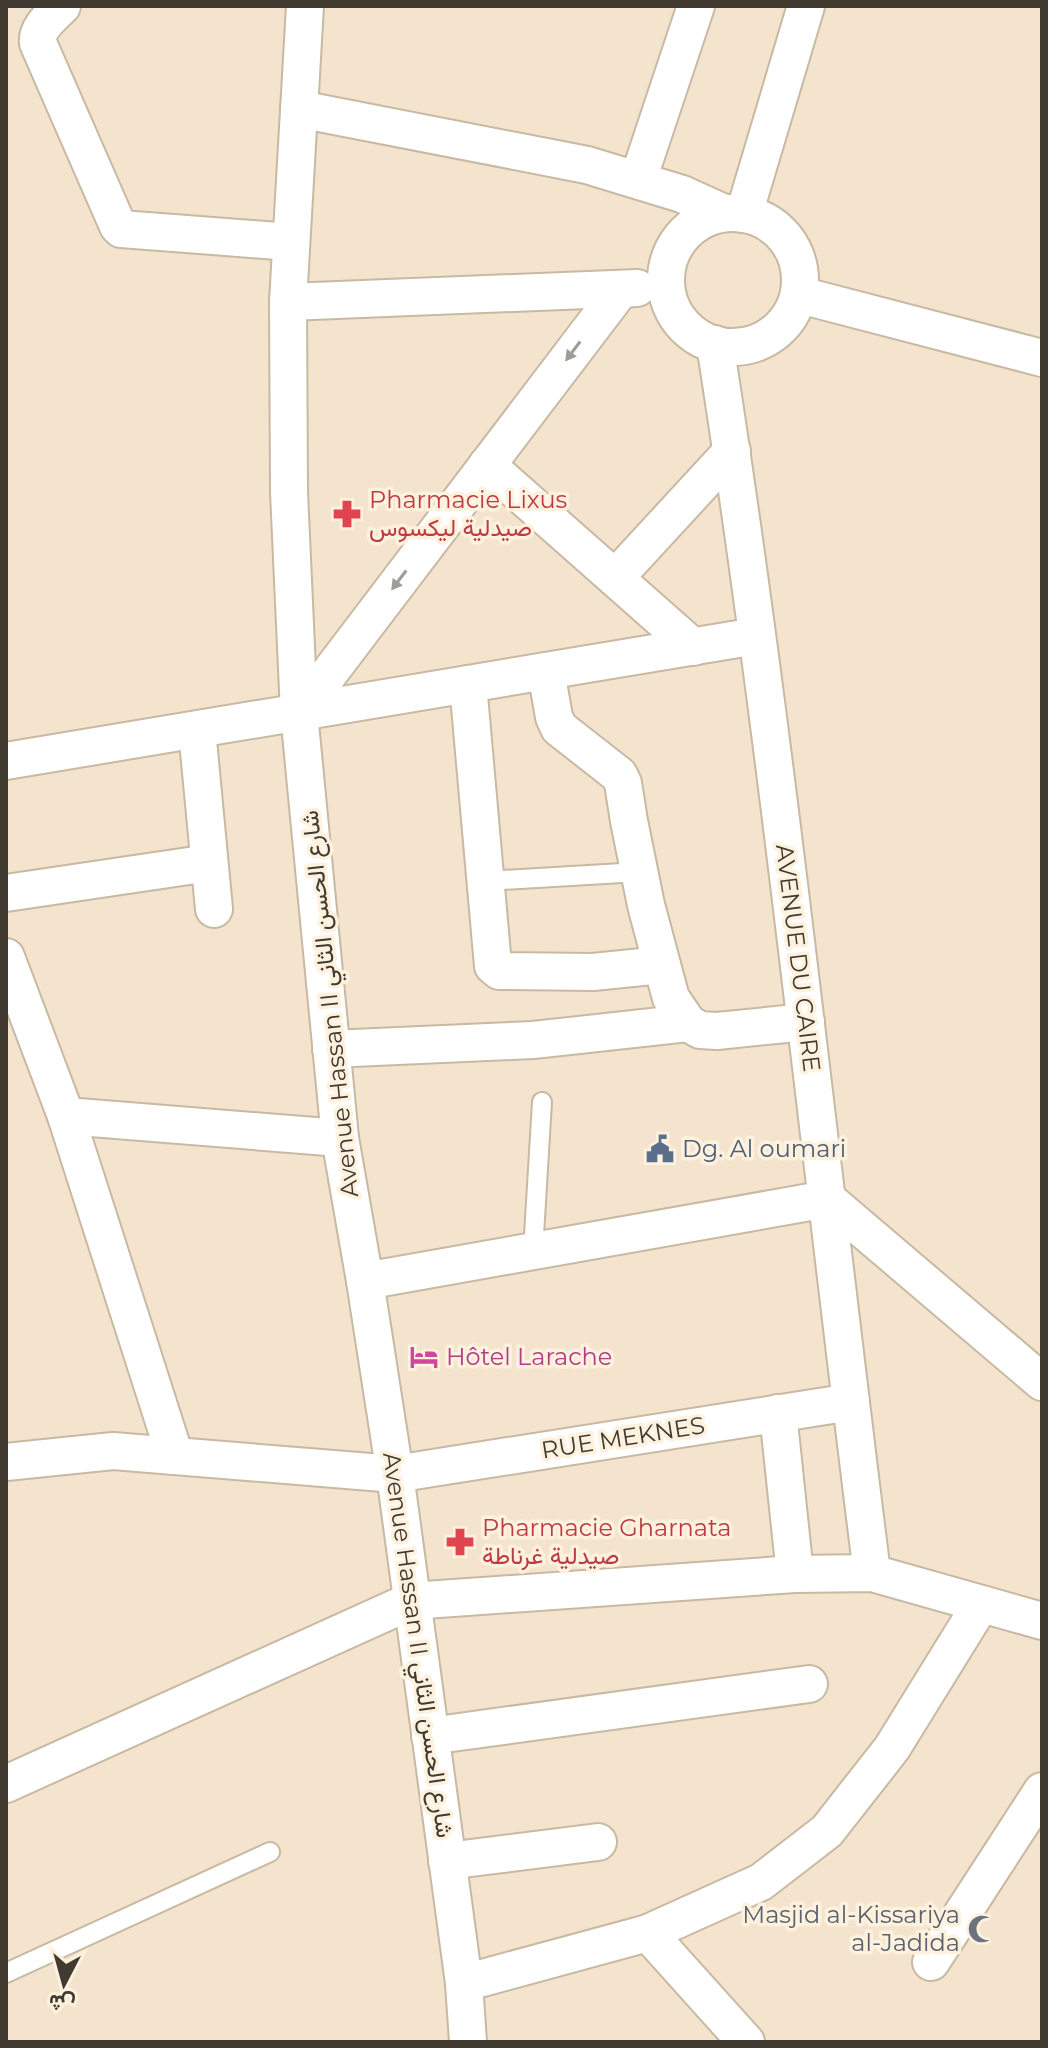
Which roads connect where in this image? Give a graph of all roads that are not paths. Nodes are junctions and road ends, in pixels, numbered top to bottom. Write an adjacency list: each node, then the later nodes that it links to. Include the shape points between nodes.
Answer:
1 (62, 6): 8 (street, via 40,29 38,43 121,229)
2 (305, 6): 5 (street, Avenue Hassan II شارع الحسن الثاني)
3 (696, 6): 6 (street)
4 (806, 6): 7 (street)
5 (299, 109): 6 (street, via 587,165); 8 (street, Avenue Hassan II شارع الحسن الثاني)
6 (638, 180): 7 (street)
7 (734, 214): 9 (street, via 704,220 687,231 674,247); 11 (street, via 764,220 781,232 800,268)
8 (291, 242): 12 (street, Avenue Hassan II شارع الحسن الثاني)
9 (666, 287): 10 (street); 13 (street, via 681,323)
10 (621, 289): 12 (street); 16 (street, one-way to 16)
11 (800, 295): 13 (street, via 785,324 770,336 734,347); 14 (street)
12 (288, 302): 22 (street, Avenue Hassan II شارع الحسن الثاني, via 289,492)
13 (715, 344): 15 (street, AVENUE DU CAIRE)
14 (1042, 358)
15 (732, 451): 17 (street); 18 (street, AVENUE DU CAIRE)
16 (487, 465): 17 (street); 22 (street, one-way to 22)
17 (615, 578): 19 (street)
18 (756, 636): 19 (street); 32 (street, AVENUE DU CAIRE)
19 (693, 647): 20 (street)
20 (546, 671): 21 (street); 26 (street, via 559,728 623,783)
21 (468, 684): 22 (street); 27 (street)
22 (299, 713): 23 (street); 34 (street, Avenue Hassan II شارع الحسن الثاني)
23 (197, 730): 24 (street); 25 (street)
24 (6, 761)
25 (209, 863): 28 (street); 29 (street)
26 (639, 872): 27 (lane); 31 (street)
27 (485, 881): 31 (street, via 493,966 499,971 593,972)
28 (6, 893)
29 (214, 909)
30 (6, 957): 36 (street)
31 (662, 965): 33 (street, via 671,998)
32 (806, 1022): 33 (street, via 717,1031); 38 (street, AVENUE DU CAIRE)
33 (688, 1023): 34 (street, via 533,1040)
34 (331, 1049): 37 (street, Avenue Hassan II شارع الحسن الثاني)
35 (542, 1102): 39 (lane)
36 (66, 1116): 37 (street); 44 (street)
37 (340, 1138): 40 (street, Avenue Hassan II شارع الحسن الثاني)
38 (827, 1199): 39 (street); 41 (street); 42 (street, AVENUE DU CAIRE)
39 (533, 1252): 40 (street)
40 (365, 1281): 46 (street, Avenue Hassan II شارع الحسن الثاني)
41 (1042, 1382)
42 (851, 1402): 43 (street, RUE MEKNES); 47 (street, AVENUE DU CAIRE)
43 (778, 1413): 46 (street, RUE MEKNES); 48 (street)
44 (175, 1456): 45 (street, RUE MEKNES, via 113,1451); 46 (street, RUE MEKNES)
45 (6, 1462)
46 (395, 1474): 49 (street, Avenue Hassan II شارع الحسن الثاني)
47 (872, 1573): 48 (street); 50 (street)
48 (795, 1574): 49 (street)
49 (411, 1601): 53 (street, Avenue Hassan II شارع الحسن الثاني); 54 (street)
50 (981, 1604): 51 (street); 59 (street, via 892,1748 827,1831 761,1882)
51 (1042, 1621)
52 (809, 1684): 53 (street)
53 (430, 1736): 58 (street, Avenue Hassan II شارع الحسن الثاني)
54 (6, 1784)
55 (1042, 1791): 60 (street)
56 (598, 1842): 58 (street)
57 (270, 1852): 61 (lane)
58 (447, 1861): 62 (street, Avenue Hassan II شارع الحسن الثاني)
59 (648, 1933): 62 (street); 64 (street)
60 (931, 1962)
61 (6, 1973)
62 (464, 1983): 63 (street, Avenue Hassan II شارع الحسن الثاني)
63 (468, 2042)
64 (746, 2042)

